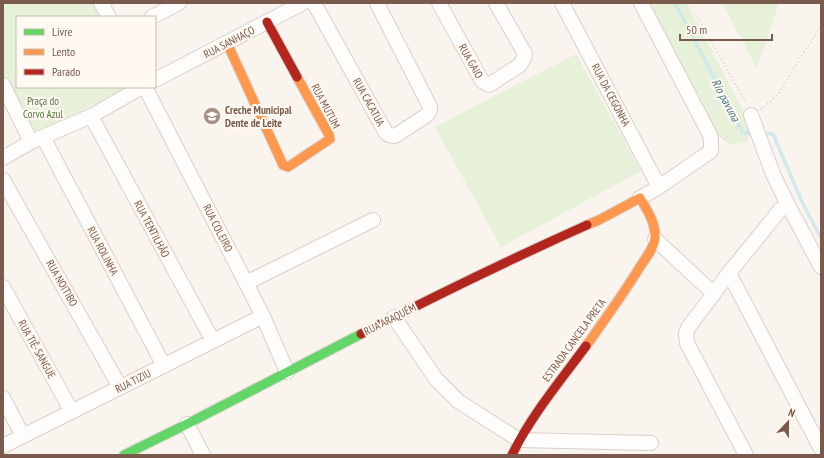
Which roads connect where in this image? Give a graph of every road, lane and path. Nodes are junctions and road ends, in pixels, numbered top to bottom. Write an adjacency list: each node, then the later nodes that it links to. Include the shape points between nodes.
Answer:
1 (101, 3): 11 (street)
2 (179, 3): 12 (street)
3 (303, 3): 13 (street, RUA SANHAÇO)
4 (314, 3): 5 (street, RUA CACATUA, via 386,133 395,136 427,115 430,107)
5 (377, 3)
6 (439, 3): 7 (street, RUA GAIO, via 482,81 489,84 520,65 524,58)
7 (496, 3)
8 (562, 3): 26 (street, RUA DA CEGONHA)
9 (641, 3): 23 (street, via 710,135)
10 (690, 3): 20 (path)
11 (108, 16)
12 (154, 16)
13 (268, 22): 15 (street, RUA SANHAÇO); 15 (street, RUA MUTUM, via 330,139 288,167 283,165)
14 (821, 27): 20 (path, via 780,92)
15 (227, 43): 16 (street, RUA SANHAÇO)
16 (156, 79)
17 (142, 88): 21 (street)
18 (145, 88): 33 (street, RUA COLEIRO)
19 (4, 90): 22 (street, RUA ROLINHA)
20 (751, 115): 23 (path); 28 (street, via 773,174)
21 (91, 116): 22 (street); 38 (street, RUA TENTILHÃO)
22 (37, 139): 24 (street); 39 (street, RUA ROLINHA)
23 (711, 151): 26 (street, RUA ARAQUÉM)
24 (3, 158)
25 (3, 180): 41 (street, RUA NOITIBO)
26 (659, 187): 27 (street, RUA ARAQUÉM)
27 (640, 198): 30 (street, via 655,229); 37 (street, RUA ARAQUÉM)
28 (788, 205): 31 (street); 32 (street, via 780,210)
29 (373, 220): 33 (street)
30 (655, 239): 35 (street); 46 (street, ESTRADA CANCELA PRETA, via 622,295)
31 (821, 267)
32 (729, 273): 35 (street); 49 (street)
33 (246, 283): 36 (street, RUA COLEIRO)
34 (3, 287): 43 (street, RUA TIÊ-SANGUE)
35 (714, 294): 53 (street, via 688,328 686,338)
36 (263, 316): 38 (street, RUA TIZIU); 40 (street, RUA COLEIRO)
37 (394, 317): 40 (street, RUA ARAQUÉM); 46 (street, via 436,379 458,401)
38 (213, 341): 39 (street, RUA TIZIU)
39 (164, 366): 41 (street, RUA TIZIU)
40 (287, 372): 44 (street, RUA ARAQUÉM)
41 (120, 387): 43 (street, RUA TIZIU)
42 (3, 398): 45 (street)
43 (72, 412): 45 (street, RUA TIZIU)
44 (187, 424): 50 (street, RUA ARAQUÉM); 51 (street)
45 (23, 436): 48 (street, RUA TIZIU)
46 (518, 440): 47 (street); 52 (street, ESTRADA CANCELA PRETA)
47 (651, 443)
48 (3, 446)
49 (821, 449)
50 (124, 455)
51 (204, 455)
52 (512, 455)
53 (746, 455)

